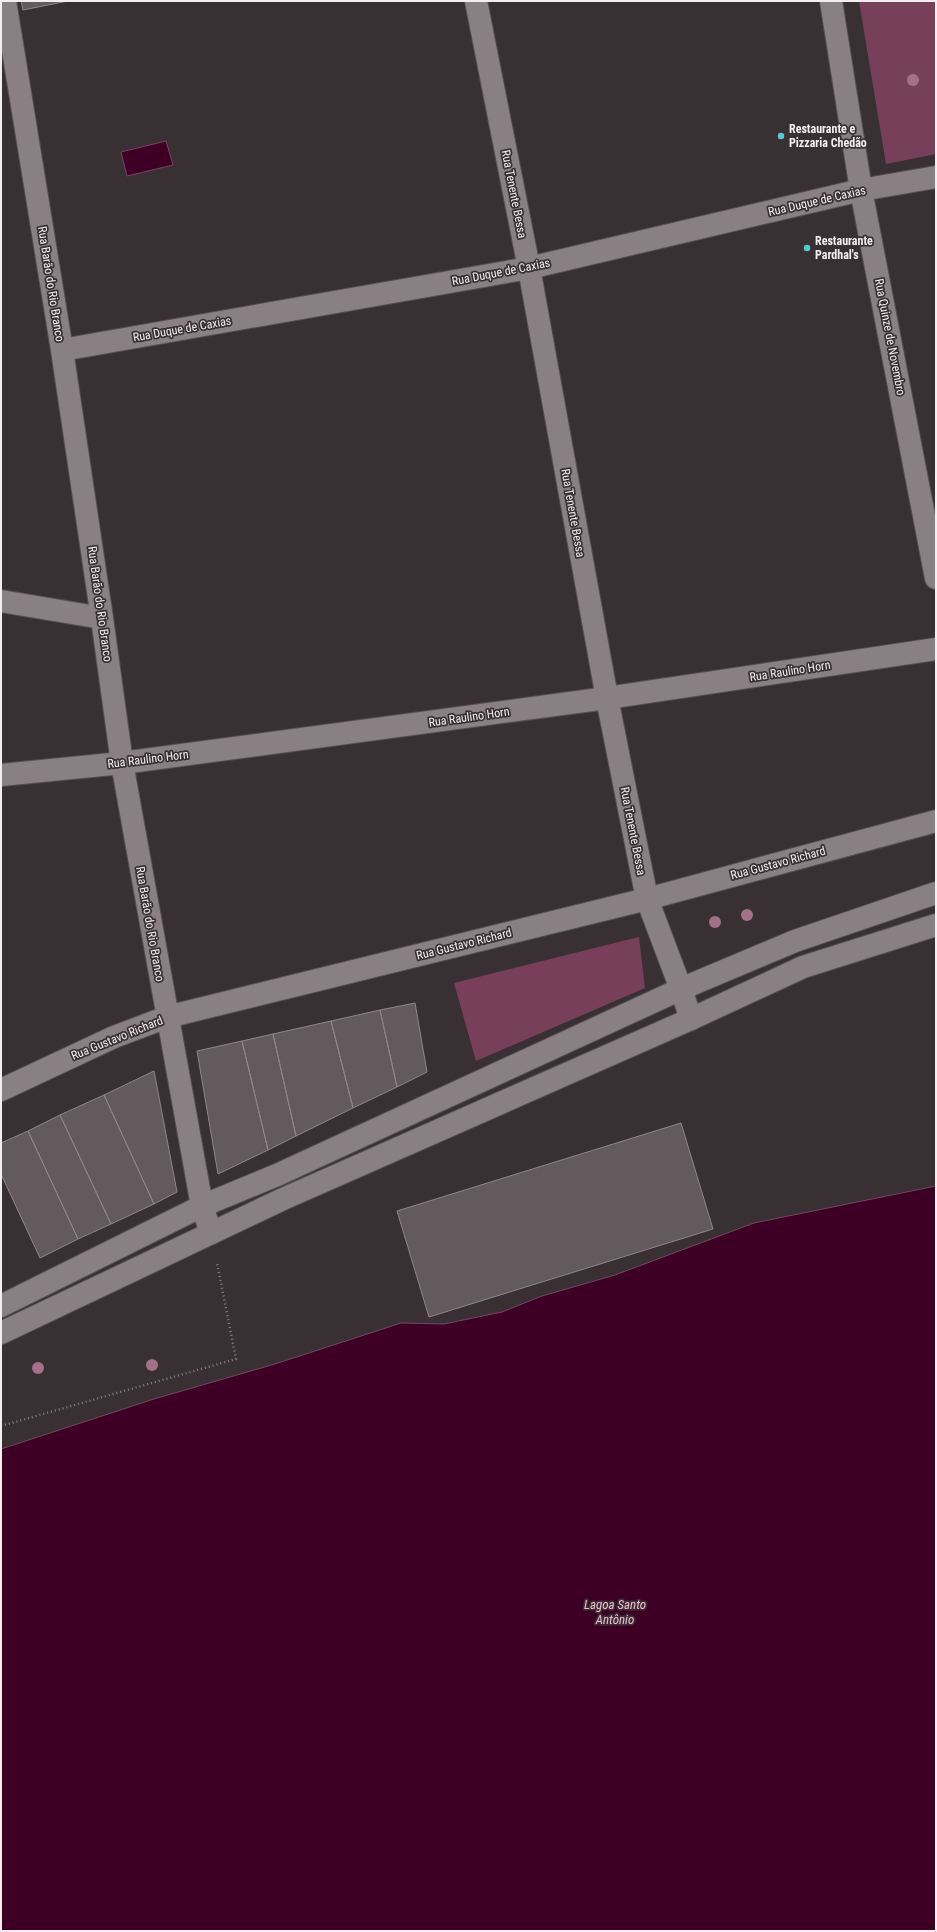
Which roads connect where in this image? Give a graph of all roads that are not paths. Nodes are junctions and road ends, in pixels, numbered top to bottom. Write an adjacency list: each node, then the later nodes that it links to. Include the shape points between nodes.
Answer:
1 (5, 1): 7 (street, Rua Barão do Rio Branco)
2 (476, 1): 6 (street, Rua Tenente Bessa)
3 (831, 1): 5 (street, Rua Quinze de Novembro)
4 (936, 177): 5 (street, Rua Duque de Caxias)
5 (861, 190): 6 (street, Rua Duque de Caxias); 8 (street, Rua Quinze de Novembro)
6 (529, 268): 7 (street, Rua Duque de Caxias); 12 (street, Rua Tenente Bessa)
7 (62, 350): 10 (street, Rua Barão do Rio Branco)
8 (936, 578)
9 (1, 601): 10 (street)
10 (102, 618): 13 (street, Rua Barão do Rio Branco)
11 (936, 649): 12 (street, Rua Raulino Horn)
12 (607, 698): 13 (street, Rua Raulino Horn); 17 (street, Rua Tenente Bessa)
13 (122, 763): 14 (street, Rua Raulino Horn); 20 (street, Rua Barão do Rio Branco)
14 (1, 774)
15 (936, 821): 17 (street, Rua Gustavo Richard)
16 (936, 893): 19 (street, via 795,940)
17 (647, 899): 19 (street, Rua Tenente Bessa); 20 (street, Rua Gustavo Richard)
18 (936, 925): 21 (street, via 803,968)
19 (681, 989): 21 (street, Rua Tenente Bessa); 22 (street)
20 (167, 1017): 23 (street, Rua Gustavo Richard, via 114,1037); 25 (street, Rua Barão do Rio Branco)
21 (691, 1019): 24 (street)
22 (479, 1081): 24 (street); 25 (street, via 277,1175)
23 (1, 1090)
24 (491, 1106): 26 (street)
25 (202, 1206): 26 (street, Rua Barão do Rio Branco); 27 (street)
26 (212, 1233): 28 (street)
27 (1, 1306)
28 (1, 1333)

